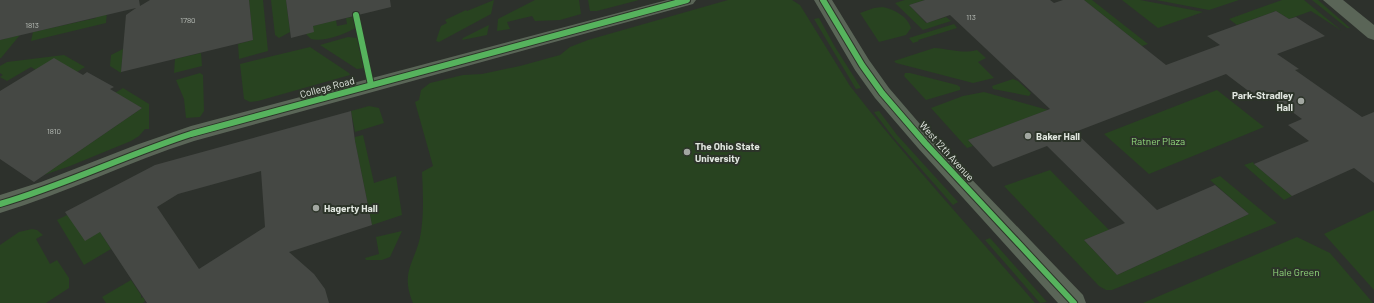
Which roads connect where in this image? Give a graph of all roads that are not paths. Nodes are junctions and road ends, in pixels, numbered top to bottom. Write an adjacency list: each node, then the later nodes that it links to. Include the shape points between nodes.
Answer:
1 (687, 0): 5 (street, College Road, via 191,134 134,154 87,175)
2 (823, 0): 6 (street, West 12th Avenue, via 882,93)
3 (1332, 0): 4 (street)
4 (1374, 34)
5 (0, 204)
6 (1074, 303)

